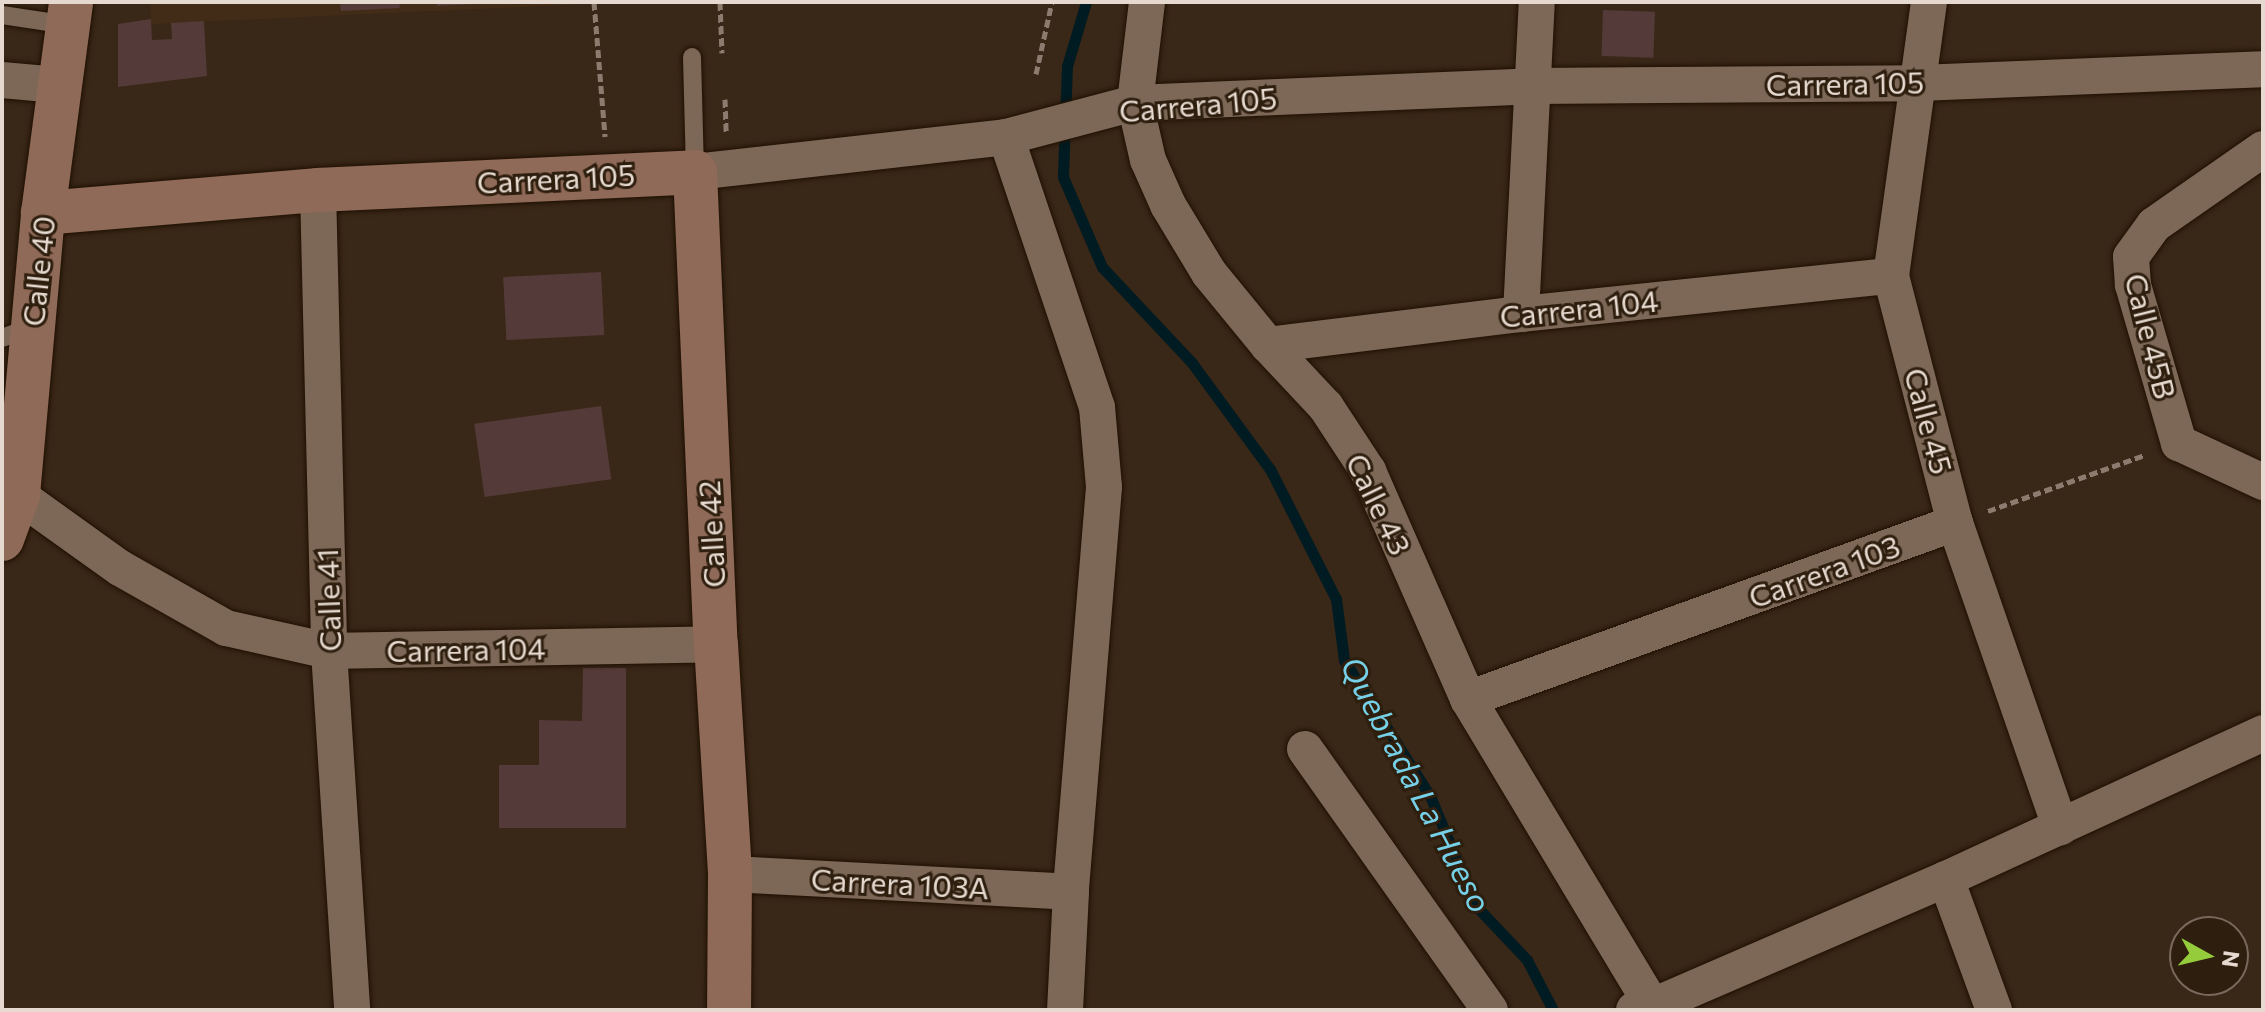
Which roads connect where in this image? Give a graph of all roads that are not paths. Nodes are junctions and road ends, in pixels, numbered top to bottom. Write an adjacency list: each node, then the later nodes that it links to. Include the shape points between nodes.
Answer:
1 (1147, 2): 12 (street, Calle 43)
2 (1537, 2): 11 (street)
3 (1929, 2): 9 (street, Calle 45)
4 (69, 13): 5 (lane); 10 (street, Calle 40)
5 (2, 15)
6 (692, 57): 15 (lane, Calle 42)
7 (2263, 69): 9 (street, Carrera 105)
8 (2, 80): 10 (street)
9 (1918, 83): 11 (street, Carrera 105); 18 (street, Calle 45)
10 (58, 85): 17 (street, Calle 40)
11 (1533, 86): 12 (street, Carrera 105); 19 (street)
12 (1135, 103): 13 (street, Carrera 105); 21 (street, Calle 43, via 1148,160 1168,205 1209,273)
13 (1006, 137): 15 (street, Carrera 105); 34 (street, via 1097,407 1104,487)
14 (2263, 149): 22 (street, Calle 45B, via 2154,225 2131,257 2133,285 2179,443)
15 (695, 172): 16 (street, Carrera 105); 26 (street, Calle 42)
16 (318, 190): 17 (street, Carrera 105); 27 (street, Calle 41)
17 (43, 213): 20 (street, Calle 40)
18 (1891, 276): 19 (street, Carrera 104); 24 (street, Calle 45)
19 (1521, 314): 21 (street, Carrera 104)
20 (17, 332): 23 (street, Calle 40)
21 (1268, 345): 28 (street, Calle 43, via 1326,407 1368,471)
22 (2263, 482)
23 (18, 495): 25 (street, Calle 40); 27 (street, Carrera 104, via 120,568 226,628)
24 (1955, 523): 28 (street, Carrera 103); 31 (street, Calle 45)
25 (2, 539)
26 (716, 644): 27 (street, Carrera 104); 32 (street, Calle 42)
27 (329, 651): 36 (street, Calle 41)
28 (1468, 699): 35 (street, Calle 43)
29 (2263, 733): 31 (street)
30 (1305, 749): 39 (street)
31 (2060, 827): 33 (street)
32 (730, 874): 34 (street, Carrera 103A); 37 (street, Calle 42)
33 (1946, 879): 35 (street); 40 (street)
34 (1071, 892): 38 (street)
35 (1648, 1008)
36 (352, 1010)
37 (729, 1010)
38 (1065, 1010)
39 (1490, 1010)
40 (1994, 1010)

